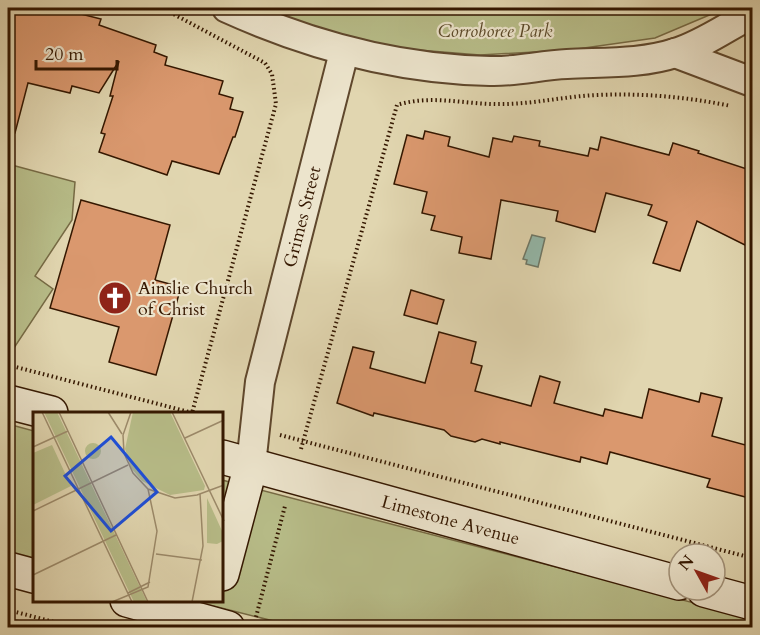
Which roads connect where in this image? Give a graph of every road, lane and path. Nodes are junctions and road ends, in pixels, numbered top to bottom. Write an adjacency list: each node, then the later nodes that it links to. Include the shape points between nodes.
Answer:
1 (162, 8): 12 (path, via 265,63 275,88 276,104)
2 (227, 8): 4 (street, via 290,36)
3 (753, 14): 5 (street)
4 (344, 52): 5 (street, via 443,69 493,71); 14 (street, Grimes Street, via 260,382)
5 (675, 53): 6 (street)
6 (753, 81)
7 (740, 108): 13 (path, via 679,96 642,95 596,95 537,104 437,99 397,105)
8 (8, 365): 11 (path)
9 (8, 402): 10 (main road)
10 (47, 412)
11 (188, 412)
12 (192, 412)
13 (303, 442): 15 (path); 17 (path)
14 (230, 462): 15 (main road, Limestone Avenue); 16 (main road)
15 (293, 476): 20 (main road, Limestone Avenue); 27 (path)
16 (224, 546)
17 (753, 558)
18 (8, 569): 19 (main road)
19 (33, 576)
20 (667, 580)
21 (727, 596): 23 (main road)
22 (136, 602): 25 (main road)
23 (753, 603)
24 (8, 610): 26 (path)
25 (202, 617)
26 (77, 627)
27 (254, 627)

